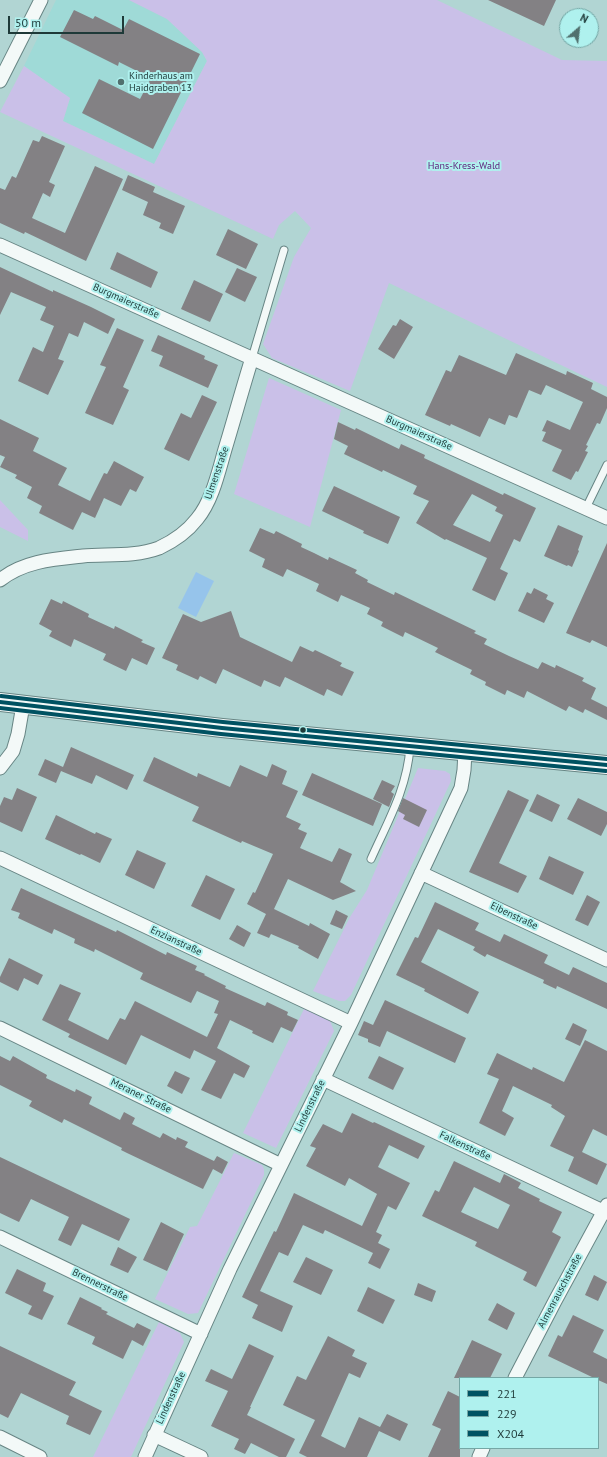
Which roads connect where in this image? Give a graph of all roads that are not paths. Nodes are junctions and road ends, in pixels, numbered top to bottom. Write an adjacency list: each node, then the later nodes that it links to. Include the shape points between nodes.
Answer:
1 (41, 0): 2 (street)
2 (0, 82)
3 (0, 245): 5 (street, Burgmaierstraße)
4 (284, 250): 5 (lane)
5 (252, 358): 7 (street, Burgmaierstraße); 9 (street, Ulmenstraße, via 215,484 198,518 181,536 158,548 132,554 76,557 27,564)
6 (607, 465): 7 (lane)
7 (586, 508): 8 (street, Burgmaierstraße)
8 (607, 518)
9 (0, 580)
10 (0, 702): 11 (main road)
11 (23, 705): 12 (main road); 15 (street, via 13,751)
12 (410, 747): 13 (main road); 17 (lane, via 409,764 402,791)
13 (465, 752): 14 (main road); 18 (street, Lindenstraße, via 461,788)
14 (607, 765)
15 (0, 768)
16 (0, 858): 20 (street, Enzianstraße)
17 (371, 859)
18 (421, 873): 19 (street, Eibenstraße); 20 (street, Lindenstraße)
19 (607, 960)
20 (351, 1023): 22 (street, Lindenstraße)
21 (0, 1028): 23 (street, Meraner Straße)
22 (323, 1079): 23 (street, Lindenstraße); 24 (street, Falkenstraße)
23 (282, 1165): 26 (street, Lindenstraße)
24 (606, 1210): 27 (street, Almenrauschstraße)
25 (0, 1237): 26 (street, Brennerstraße)
26 (201, 1334): 28 (street, Lindenstraße)
27 (516, 1377)
28 (154, 1435): 31 (street, Lindenstraße); 32 (street)
29 (0, 1437): 30 (street)
30 (40, 1457)
31 (145, 1457)
32 (201, 1457)

